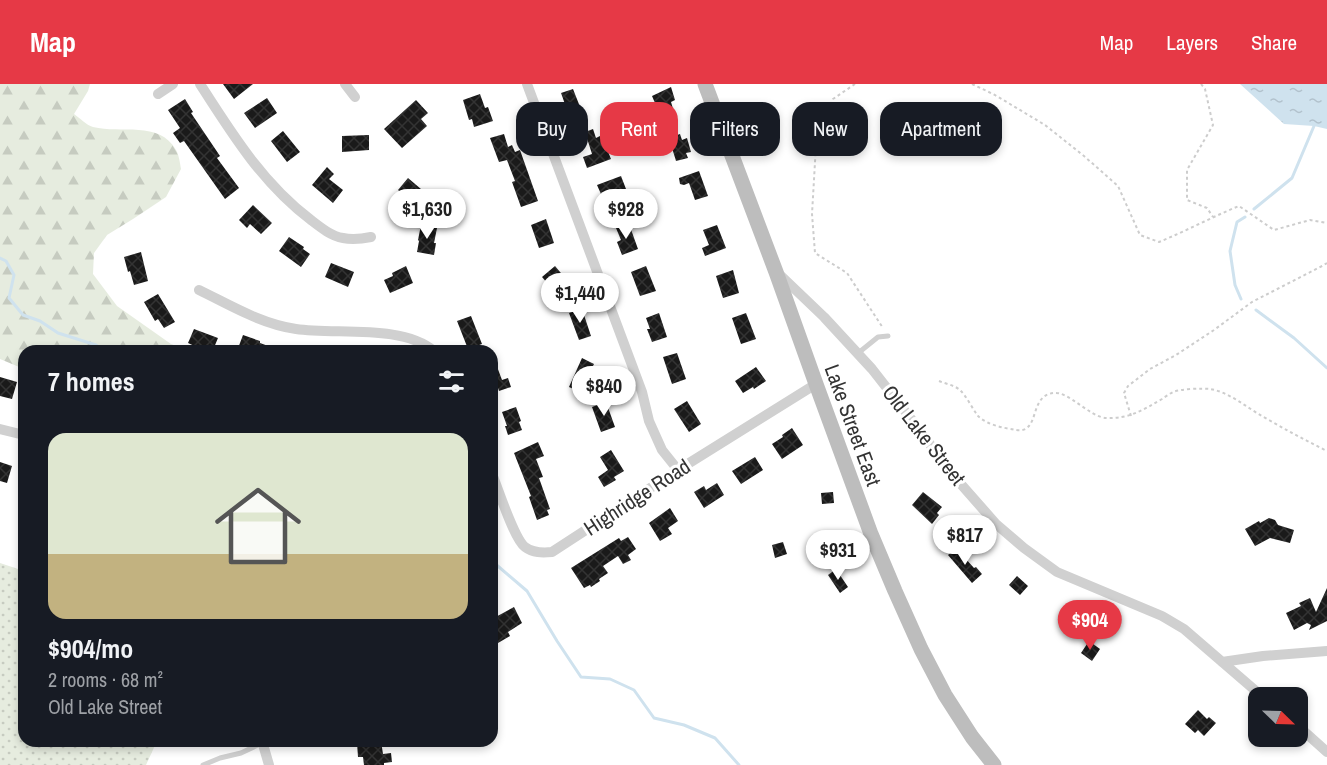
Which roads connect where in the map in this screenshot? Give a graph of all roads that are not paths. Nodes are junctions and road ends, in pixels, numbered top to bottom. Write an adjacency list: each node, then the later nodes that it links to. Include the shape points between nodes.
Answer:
1 (172, 84): 6 (street)
2 (200, 84): 8 (street, via 260,172 285,200 335,236)
3 (345, 84): 7 (street)
4 (527, 84): 17 (street, via 650,421 662,450)
5 (705, 84): 9 (main road, Lake Street East)
6 (158, 94)
7 (355, 97)
8 (371, 237)
9 (776, 272): 13 (street, Old Lake Street); 14 (main road, Lake Street East)
10 (198, 290): 12 (street, via 271,324 297,330 407,337)
11 (888, 336): 13 (lane, via 878,337)
12 (425, 345)
13 (857, 354): 20 (street, Old Lake Street, via 952,474 996,524 1024,548 1057,572 1177,624)
14 (816, 384): 17 (street, Highridge Road); 28 (main road, Lake Street East, via 871,534 921,649 945,695)
15 (0, 429): 16 (street)
16 (18, 434)
17 (678, 470): 18 (street, Highridge Road, via 552,552 539,554 517,538)
18 (498, 489)
19 (1327, 651): 20 (street)
20 (1222, 662): 21 (street, Old Lake Street)
21 (1251, 687)
22 (1308, 735): 25 (street)
23 (252, 747): 26 (lane)
24 (264, 747): 27 (street)
25 (1327, 752)
26 (203, 765)
27 (269, 765)
28 (994, 765)

